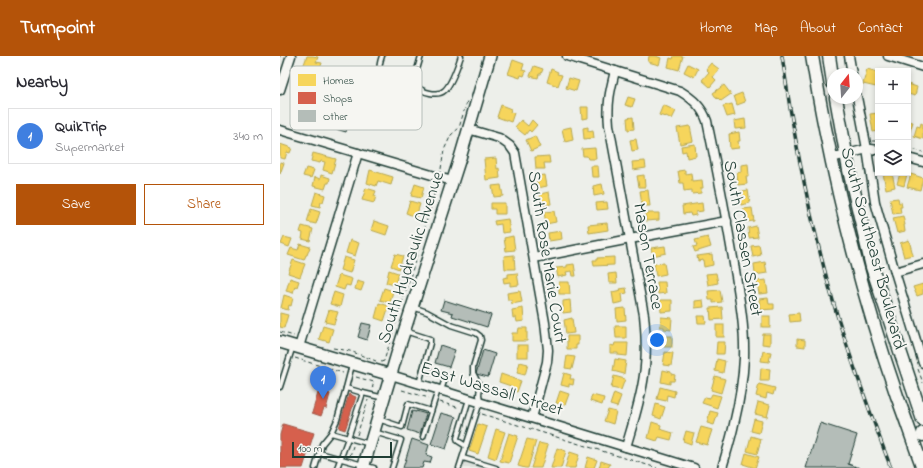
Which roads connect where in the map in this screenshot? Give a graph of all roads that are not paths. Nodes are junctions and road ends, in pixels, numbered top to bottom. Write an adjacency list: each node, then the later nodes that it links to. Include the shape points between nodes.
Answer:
1 (290, 56): 18 (street)
2 (382, 56): 12 (lane)
3 (420, 56): 13 (lane)
4 (461, 56): 19 (lane, via 444,91 437,94)
5 (490, 56): 22 (street, South Hydraulic Avenue)
6 (567, 56): 17 (street, South Classen Street)
7 (812, 56): 28 (main road, South Southeast Boulevard)
8 (829, 56): 15 (main road)
9 (849, 56): 16 (street)
10 (888, 56): 11 (street)
11 (914, 60): 14 (street)
12 (380, 66)
13 (418, 66)
14 (923, 66)
15 (831, 68)
16 (851, 68)
17 (615, 71): 32 (street, South Classen Street, via 680,91 701,108 707,121); 33 (street, Mason Terrace, via 608,99 609,125)
18 (280, 90)
19 (422, 90)
20 (837, 104): 27 (main road, South Southeast Boulevard)
21 (858, 104): 24 (street)
22 (468, 129): 31 (street, South Hydraulic Avenue); 34 (street, South Rose Marie Court, via 499,138 515,153)
23 (280, 130): 26 (street)
24 (868, 149): 25 (street); 27 (street); 36 (street, via 875,202)
25 (875, 150)
26 (358, 154): 31 (street); 40 (street)
27 (846, 154): 28 (street); 60 (main road, South Southeast Boulevard, via 872,266)
28 (831, 158): 81 (main road, South Southeast Boulevard, via 861,280 885,360)
29 (911, 159): 30 (street)
30 (923, 162)
31 (452, 181): 37 (street, South Hydraulic Avenue)
32 (727, 221): 33 (street); 80 (street, South Classen Street, via 742,314 744,357 734,425)
33 (630, 239): 34 (street); 69 (street, Mason Terrace, via 644,315 646,358 643,385)
34 (534, 258): 58 (street, South Rose Marie Court, via 548,350 545,372)
35 (923, 264): 36 (street)
36 (894, 272): 41 (street)
37 (412, 307): 38 (street, South Hydraulic Avenue); 52 (lane, via 480,336 472,373 480,386)
38 (405, 331): 43 (lane, via 430,339); 44 (street, South Hydraulic Avenue)
39 (280, 342): 40 (street, East Wassall Street)
40 (298, 344): 42 (street, East Wassall Street); 46 (lane)
41 (922, 358)
42 (352, 363): 44 (street, East Wassall Street); 47 (lane)
43 (423, 369): 45 (lane); 48 (lane, via 446,376)
44 (391, 375): 45 (street, East Wassall Street); 50 (street, South Hydraulic Avenue)
45 (419, 384): 48 (street, East Wassall Street)
46 (280, 387)
47 (346, 388): 49 (lane); 64 (lane, via 339,421)
48 (439, 390): 51 (street, East Wassall Street); 55 (lane)
49 (363, 393): 50 (lane); 54 (lane)
50 (384, 398): 59 (street, South Hydraulic Avenue)
51 (469, 399): 52 (street, East Wassall Street); 68 (lane, via 457,438)
52 (480, 402): 58 (street, East Wassall Street); 68 (lane)
53 (353, 404): 54 (lane)
54 (359, 406): 57 (lane)
55 (431, 411): 59 (lane, via 408,404 402,427); 65 (lane)
56 (350, 414): 57 (lane)
57 (356, 415): 62 (lane)
58 (532, 418): 69 (street, East Wassall Street)
59 (378, 419): 63 (street, South Hydraulic Avenue)
60 (923, 420)
61 (348, 423): 62 (lane)
62 (353, 424): 66 (lane)
63 (374, 432): 67 (street, South Hydraulic Avenue); 76 (lane, via 401,440)
64 (331, 433): 66 (lane); 70 (lane, via 322,444)
65 (423, 437)
66 (348, 438): 67 (lane); 72 (lane)
67 (370, 444): 73 (street, South Hydraulic Avenue)
68 (466, 446): 71 (lane)
69 (626, 447): 79 (street, East Wassall Street)
70 (320, 453): 72 (lane); 74 (lane)
71 (462, 458): 77 (lane); 78 (lane)
72 (340, 459): 73 (lane); 75 (lane)
73 (367, 467)
74 (315, 468)
75 (337, 468)
76 (392, 468)
77 (459, 468)
78 (496, 468)
79 (694, 468)
80 (722, 468)
81 (923, 468)

